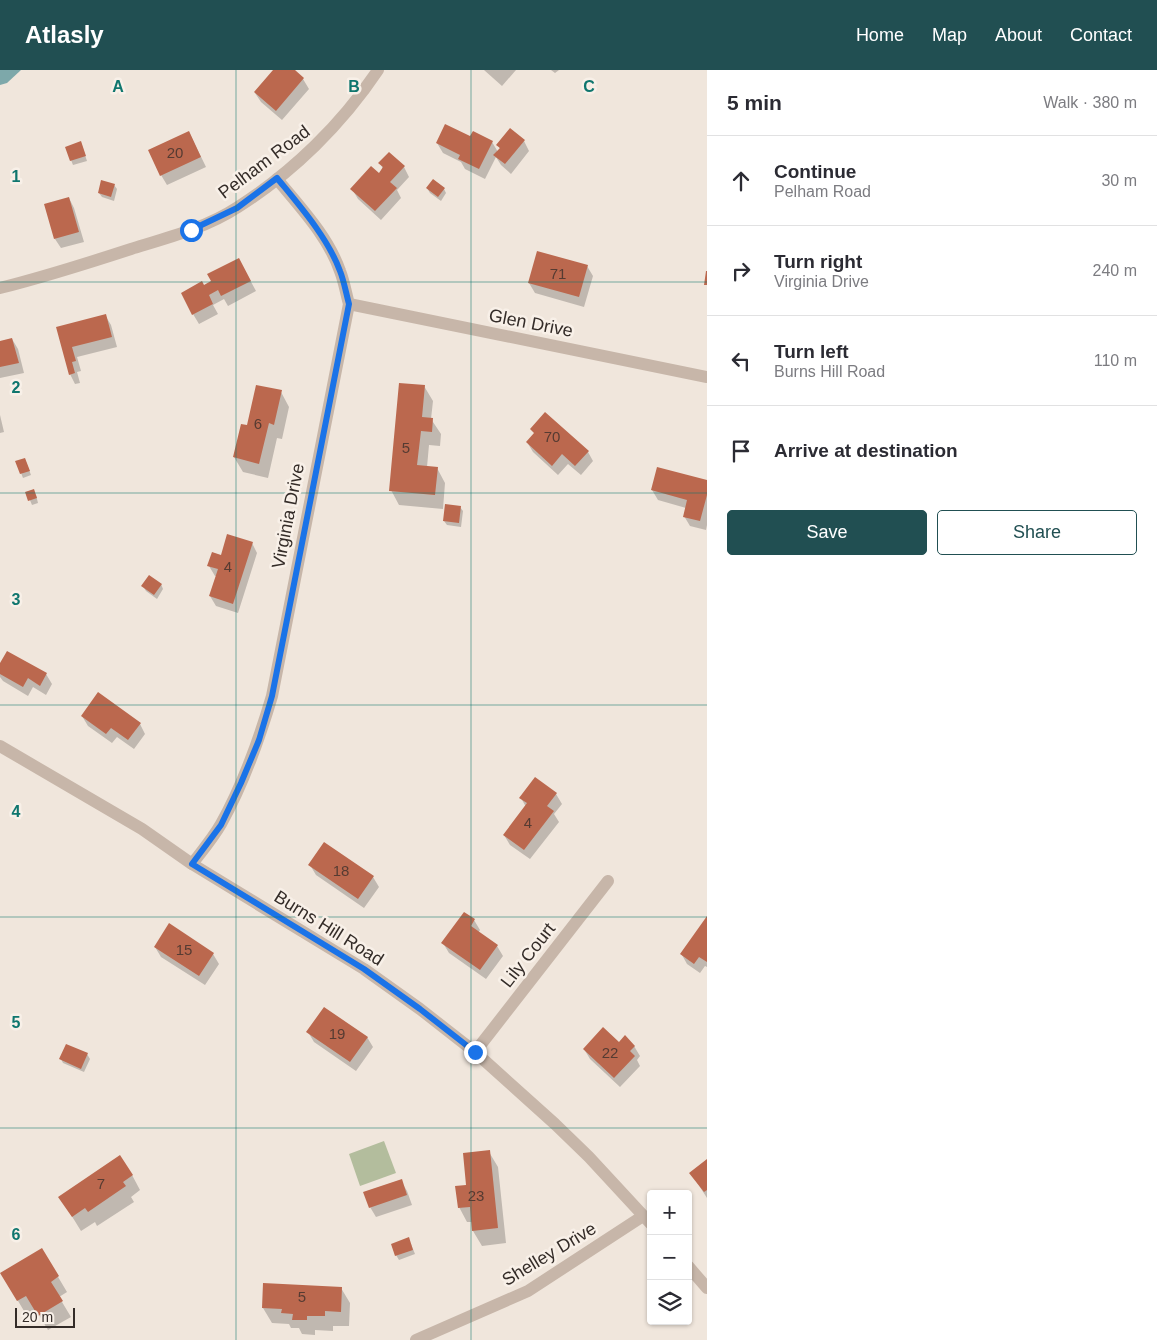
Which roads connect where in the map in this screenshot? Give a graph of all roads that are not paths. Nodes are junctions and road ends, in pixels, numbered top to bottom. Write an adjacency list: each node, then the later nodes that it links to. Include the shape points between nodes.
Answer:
1 (378, 70): 2 (street, Pelham Road, via 327,135)
2 (277, 178): 3 (street, Pelham Road, via 237,208 191,230); 4 (street, Virginia Drive, via 326,243 340,270)
3 (0, 288)
4 (349, 304): 5 (street, Glen Drive); 7 (street, Virginia Drive, via 272,696 259,740 221,825)
5 (707, 377)
6 (0, 746): 7 (street, Burns Hill Road, via 142,829)
7 (192, 864): 9 (street, Burns Hill Road, via 364,969)
8 (608, 881): 9 (street, Lily Court)
9 (475, 1052): 10 (street, Burns Hill Road, via 582,1150)
10 (647, 1220): 13 (street, Shelley Drive, via 528,1291)
11 (692, 1271): 12 (street)
12 (707, 1288)
13 (416, 1340)

